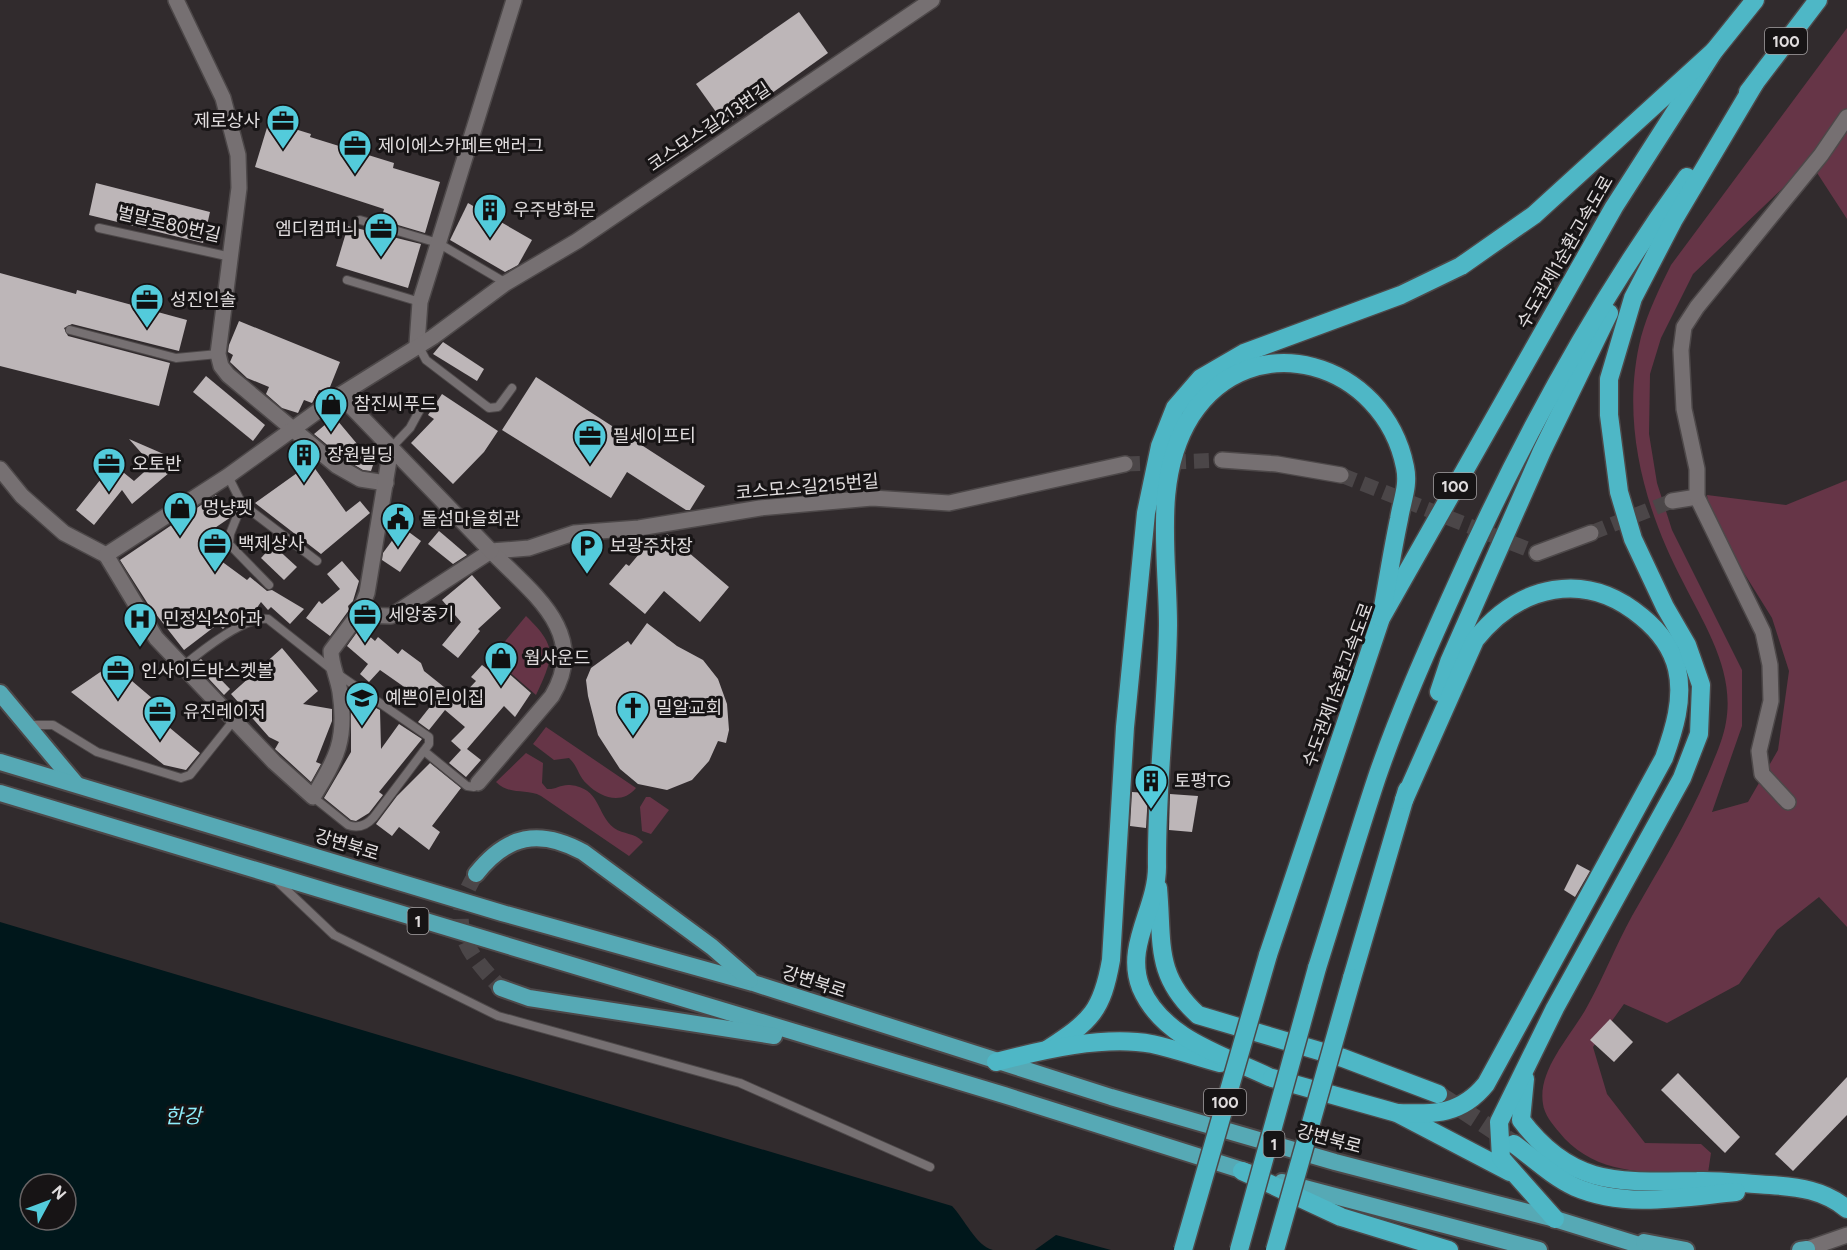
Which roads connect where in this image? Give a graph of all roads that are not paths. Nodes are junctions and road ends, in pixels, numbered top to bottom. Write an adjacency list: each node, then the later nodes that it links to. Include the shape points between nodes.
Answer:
1 (177, 0): 13 (street, 벌말로80번길, via 215,79 233,132 239,177)
2 (514, 0): 12 (street)
3 (932, 0): 15 (street, 코스모스길213번길, via 577,241)
4 (1755, 0): 6 (highway, 수도권제1순환고속도로 / 100)
5 (1818, 0): 7 (highway, 100)
6 (1714, 51): 41 (highway, 수도권제1순환고속도로 / 100, via 1614,207); 61 (highway, via 1534,215 1461,266 1401,295 1244,353 1201,378 1175,408 1160,446 1146,513 1125,727 1106,991 1093,1014)
7 (1755, 83): 10 (highway, 100); 63 (highway, via 1673,221 1633,298 1609,380 1611,444 1619,492 1633,539 1688,645 1701,685 1699,734 1682,778)
8 (1847, 117): 31 (street, via 1684,327 1684,409 1697,469)
9 (360, 220): 12 (lane)
10 (1651, 227): 53 (highway, 100, via 1542,451 1449,662); 77 (highway, 100, bridge, via 1569,358 1486,518 1425,655 1378,776 1317,968)
11 (99, 228): 13 (lane, 벌말로80번길)
12 (438, 243): 15 (lane); 16 (street)
13 (231, 257): 19 (street, 벌말로80번길)
14 (347, 280): 16 (lane)
15 (506, 283): 18 (street, 코스모스길213번길, via 433,337)
16 (420, 302): 18 (street)
17 (70, 330): 19 (lane, via 176,358)
18 (417, 344): 20 (lane, via 426,360 489,408 498,407); 21 (street, 코스모스길213번길)
19 (218, 354): 23 (street, via 228,375)
20 (512, 388)
21 (340, 395): 23 (street, 코스모스길213번길); 24 (street)
22 (423, 404): 24 (lane, via 410,429)
23 (292, 430): 29 (street, 코스모스길213번길); 30 (street, via 352,476)
24 (391, 448): 30 (street); 35 (street)
25 (1222, 460): 28 (street)
26 (1125, 464): 35 (street, 코스모스길215번길, via 948,503 873,498 760,508 639,528 574,533 529,548)
27 (0, 469): 37 (street, via 22,496 64,533)
28 (1341, 475)
29 (228, 476): 33 (lane); 37 (street, 코스모스길213번길)
30 (386, 483): 40 (street, via 368,587)
31 (1697, 497): 32 (street); 54 (street, via 1763,632 1770,665 1771,701 1760,762 1762,774)
32 (1672, 501)
33 (242, 504): 38 (lane); 39 (lane, via 229,544)
34 (1591, 532): 36 (street)
35 (491, 551): 40 (street, 코스모스길215번길, via 391,616); 49 (street, via 557,622 566,661 561,682 552,696)
36 (1537, 553)
37 (106, 555): 42 (street, via 156,638)
38 (317, 561)
39 (269, 585)
40 (358, 615): 43 (street, via 331,651)
41 (1381, 618): 57 (highway, via 1407,484 1400,450 1383,412 1350,381 1307,365 1275,364 1248,369 1214,390 1183,432 1172,466 1164,516 1168,626); 76 (highway, 수도권제1순환고속도로 / 100, bridge, via 1268,955)
42 (182, 667): 43 (lane, via 207,647 261,618 274,622); 45 (street)
43 (335, 672): 47 (lane, via 427,734 429,744); 52 (street, via 340,692 341,739 333,764)
44 (0, 693): 46 (highway)
45 (234, 720): 46 (lane, via 190,775 181,778 97,752 53,726); 52 (street)
46 (26, 725): 50 (highway)
47 (424, 751): 49 (lane, via 467,786); 52 (lane, via 364,825 348,825)
48 (0, 762): 50 (highway, 강변북로 / 1)
49 (478, 783)
50 (76, 784): 58 (highway, 강변북로 / 1, via 502,913)
51 (0, 793): 56 (highway, 1)
52 (313, 797)
53 (1404, 800): 66 (highway, via 1475,640 1514,604 1560,588 1598,593 1638,613 1669,648 1679,679 1677,720 1664,758 1486,1084 1474,1099 1453,1110); 78 (highway, 100, bridge)
54 (1788, 802)
55 (476, 874): 58 (highway, via 502,848 521,840 546,837 564,842 712,947)
56 (272, 876): 60 (highway, 1); 68 (lane, via 334,935 498,1016 740,1083)
57 (1157, 878): 64 (highway, via 1137,947 1135,969 1149,1004 1180,1035); 65 (highway, via 1168,979 1198,1015 1342,1058)
58 (753, 983): 62 (highway, 강변북로 / 1)
59 (501, 988): 60 (highway, via 529,999 558,1004)
60 (838, 1046): 69 (highway, 1)
61 (1048, 1049): 62 (highway); 64 (highway, via 1102,1043 1151,1044)
62 (996, 1062): 73 (highway, 강변북로 / 1, via 1335,1162)
63 (1526, 1068): 70 (highway, via 1499,1122 1501,1158); 71 (highway, via 1521,1120 1536,1139 1590,1175 1629,1183 1700,1181)
64 (1269, 1077): 66 (highway)
65 (1438, 1094)
66 (1397, 1113): 70 (highway)
67 (1514, 1144): 71 (highway, via 1575,1187 1614,1196 1661,1201)
68 (930, 1167)
69 (1242, 1171): 79 (highway, via 1341,1217); 80 (highway, 1)
70 (1515, 1174): 73 (highway)
71 (1792, 1187): 72 (highway, via 1814,1190)
72 (1847, 1209)
73 (1555, 1219): 75 (highway, 강변북로 / 1)
74 (1847, 1235): 84 (street)
75 (1616, 1236): 81 (highway, 강변북로 / 1); 82 (highway, 강변북로)
76 (1183, 1250)
77 (1239, 1250)
78 (1275, 1250)
79 (1449, 1250)
80 (1539, 1250)
81 (1655, 1250)
82 (1686, 1250)
83 (1800, 1250): 84 (highway)
84 (1806, 1250)

